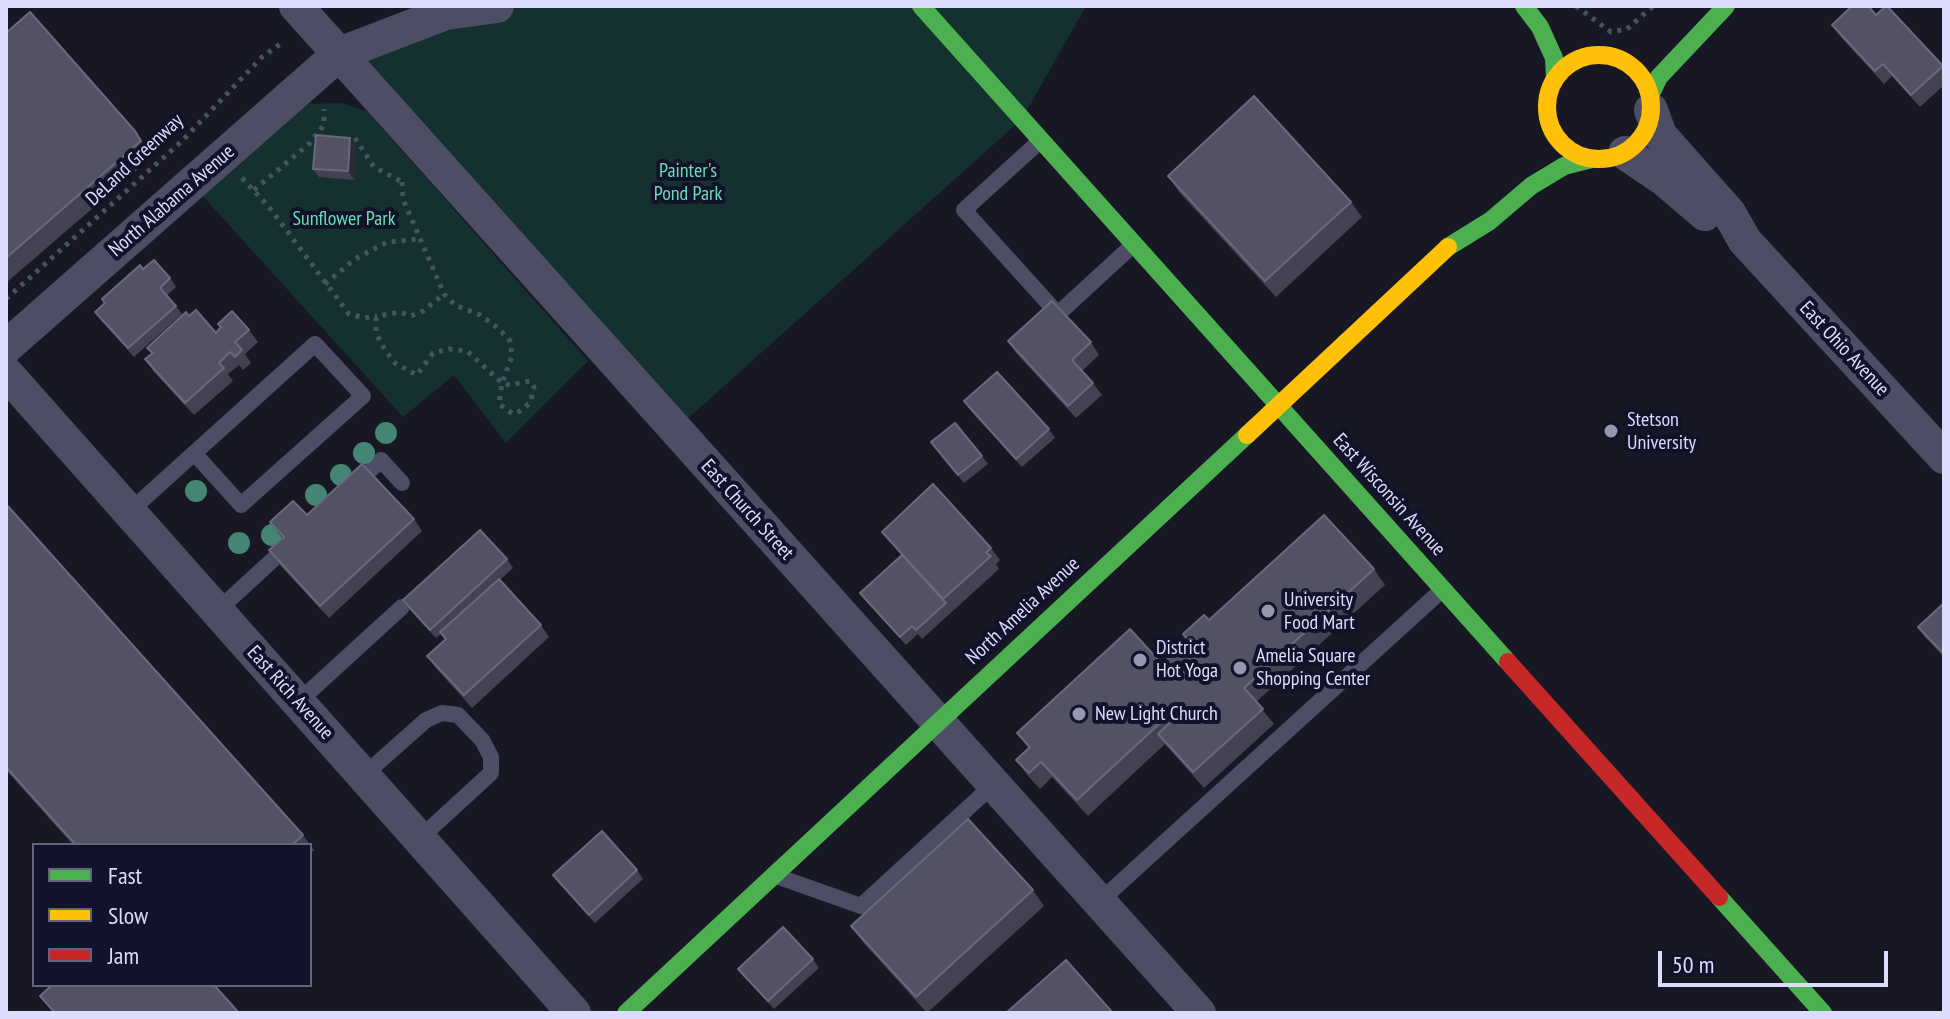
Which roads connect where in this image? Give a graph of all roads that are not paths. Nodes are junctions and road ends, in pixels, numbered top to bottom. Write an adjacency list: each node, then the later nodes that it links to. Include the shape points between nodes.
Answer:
1 (296, 6): 8 (street, East Church Street)
2 (497, 6): 8 (street, via 446,13)
3 (921, 6): 13 (main road, East Wisconsin Avenue)
4 (1524, 6): 10 (main road, via 1554,58)
5 (1726, 6): 11 (main road, via 1659,77)
6 (1578, 35): 9 (main road)
7 (1639, 48): 9 (main road)
8 (339, 54): 20 (street, North Alabama Avenue); 33 (street, East Church Street)
9 (1609, 57): 10 (main road, via 1576,60); 11 (main road, via 1639,73)
10 (1555, 79): 12 (main road, via 1546,102)
11 (1651, 103): 15 (main road, via 1643,136); 17 (street, East Ohio Avenue, via 1660,135 1729,213)
12 (1548, 120): 14 (main road); 15 (main road, via 1567,150)
13 (1041, 140): 18 (main road, East Wisconsin Avenue); 18 (lane, via 964,210 1058,314)
14 (1536, 140)
15 (1608, 156): 17 (street, East Ohio Avenue, via 1665,180); 19 (main road, North Amelia Avenue, via 1564,166)
16 (1465, 216): 19 (main road, North Amelia Avenue)
17 (1745, 241): 24 (street, East Ohio Avenue)
18 (1134, 244): 22 (main road, East Wisconsin Avenue)
19 (1452, 244): 22 (main road, North Amelia Avenue)
20 (6, 347)
21 (6, 373): 27 (street, East Rich Avenue)
22 (1279, 405): 29 (main road, East Wisconsin Avenue); 33 (main road, North Amelia Avenue)
23 (194, 453): 23 (lane, via 315,344 363,396 241,505); 27 (lane)
24 (1944, 457)
25 (402, 483): 26 (lane, via 381,460)
26 (347, 492)
27 (129, 512): 31 (street, East Rich Avenue)
28 (289, 545): 31 (lane)
29 (1444, 589): 38 (lane); 42 (main road, East Wisconsin Avenue)
30 (402, 607): 32 (lane)
31 (217, 611): 32 (street, East Rich Avenue)
32 (298, 702): 34 (street, East Rich Avenue)
33 (936, 722): 35 (street, East Church Street); 37 (main road, North Amelia Avenue)
34 (363, 776): 36 (street, East Rich Avenue); 36 (lane, via 426,720 442,713 458,715 482,740 491,757 491,773)
35 (993, 785): 37 (lane, via 861,906); 38 (street, East Church Street)
36 (419, 839): 39 (street, East Rich Avenue)
37 (773, 875): 40 (main road, North Amelia Avenue)
38 (1099, 902): 41 (street, East Church Street)
39 (574, 1013)
40 (626, 1013)
41 (1199, 1013)
42 (1823, 1013)

